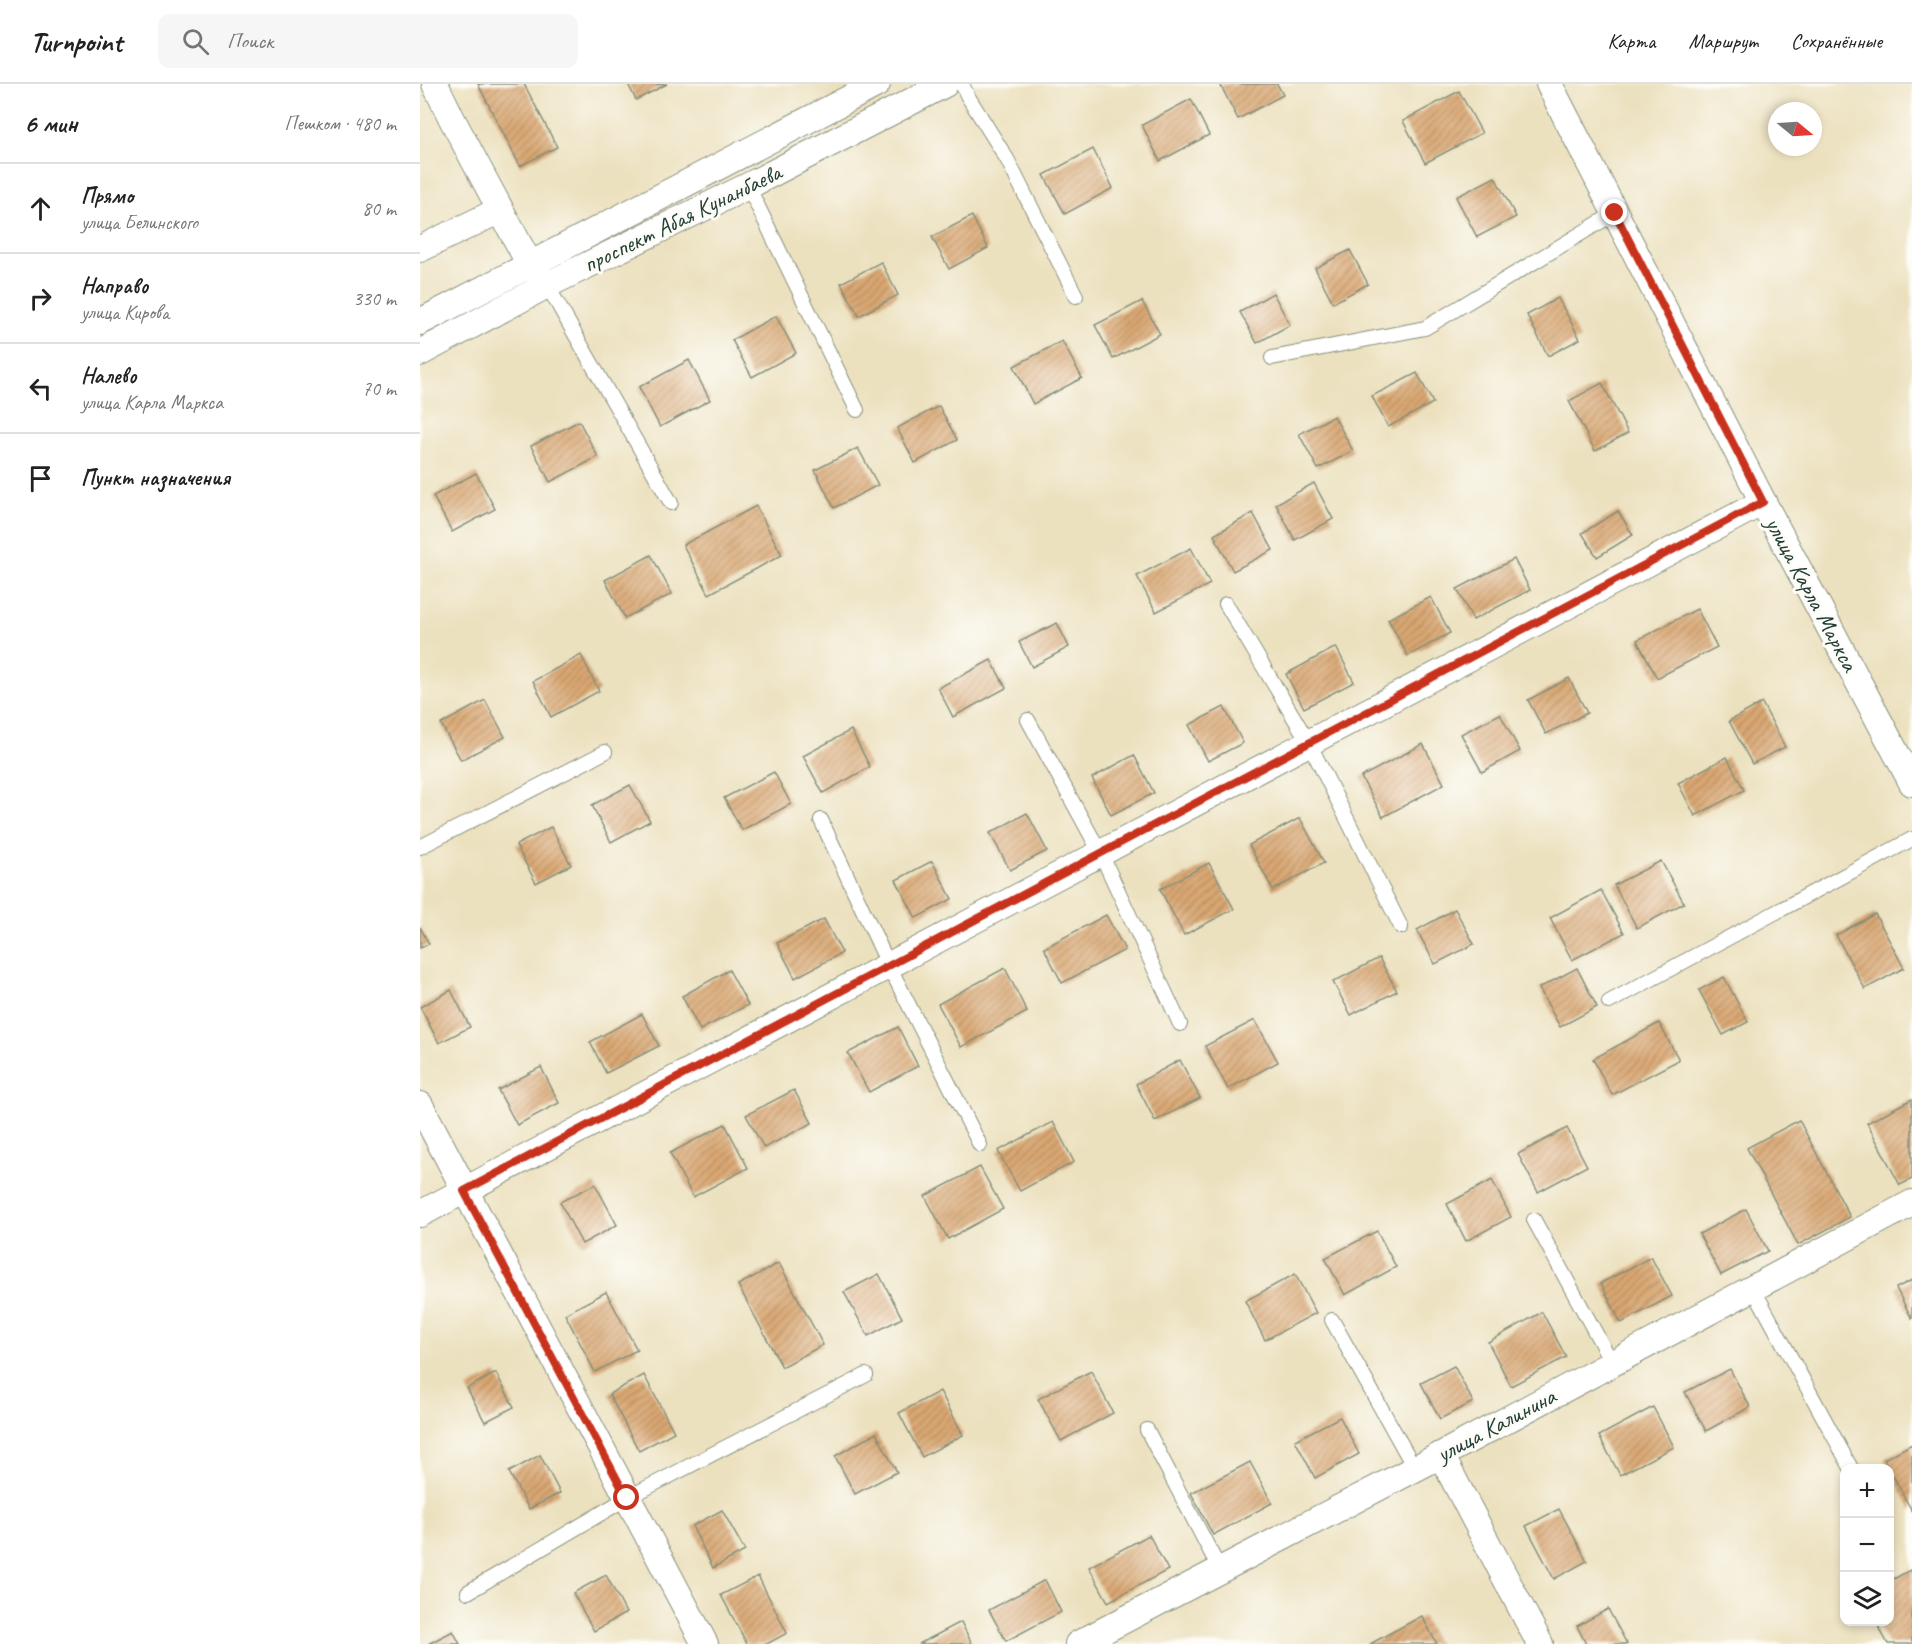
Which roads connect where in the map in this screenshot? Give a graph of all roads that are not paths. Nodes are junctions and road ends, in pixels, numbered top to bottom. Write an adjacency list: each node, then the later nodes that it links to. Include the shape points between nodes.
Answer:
1 (435, 84): 7 (street)
2 (877, 84): 10 (street, проспект Абая Кунанбаева)
3 (945, 84): 6 (street, проспект Абая Кунанбаева)
4 (962, 84): 12 (lane, via 1007,159)
5 (1549, 84): 8 (street, улица Карла Маркса)
6 (748, 186): 11 (street, проспект Абая Кунанбаева); 16 (lane)
7 (500, 210): 9 (street); 10 (street)
8 (1615, 213): 15 (lane, via 1425,328); 17 (street, улица Карла Маркса)
9 (420, 249)
10 (531, 265): 11 (street); 13 (street, проспект Абая Кунанбаева)
11 (547, 285): 14 (street, проспект Абая Кунанбаева); 18 (lane)
12 (1076, 296)
13 (420, 322)
14 (420, 353)
15 (1272, 358)
16 (857, 410)
17 (1763, 502): 21 (street); 23 (street, улица Карла Маркса)
18 (671, 503)
19 (1226, 604): 21 (lane)
20 (1028, 720): 27 (lane)
21 (1309, 743): 27 (street); 28 (lane)
22 (605, 752): 26 (lane)
23 (1912, 783)
24 (821, 820): 29 (lane)
25 (1912, 838): 30 (lane)
26 (420, 847)
27 (1101, 854): 29 (street); 31 (lane)
28 (1401, 927)
29 (889, 966): 33 (lane); 34 (street)
30 (1609, 1002)
31 (1180, 1024)
32 (420, 1105): 34 (street)
33 (981, 1145)
34 (464, 1191): 36 (street); 46 (street)
35 (1912, 1203): 38 (street, улица Калинина)
36 (420, 1214)
37 (1534, 1220): 40 (lane)
38 (1753, 1288): 40 (street, улица Калинина); 44 (lane)
39 (1332, 1320): 45 (lane)
40 (1612, 1363): 43 (street, улица Калинина)
41 (866, 1375): 46 (lane)
42 (1147, 1430): 47 (lane)
43 (1441, 1455): 45 (street, улица Калинина); 52 (street)
44 (1849, 1464)
45 (1414, 1468): 47 (street, улица Калинина)
46 (627, 1498): 48 (lane); 50 (street)
47 (1220, 1570): 49 (street, улица Калинина)
48 (468, 1592)
49 (1112, 1636): 51 (street, улица Калинина)
50 (705, 1644)
51 (1078, 1644)
52 (1540, 1644)

